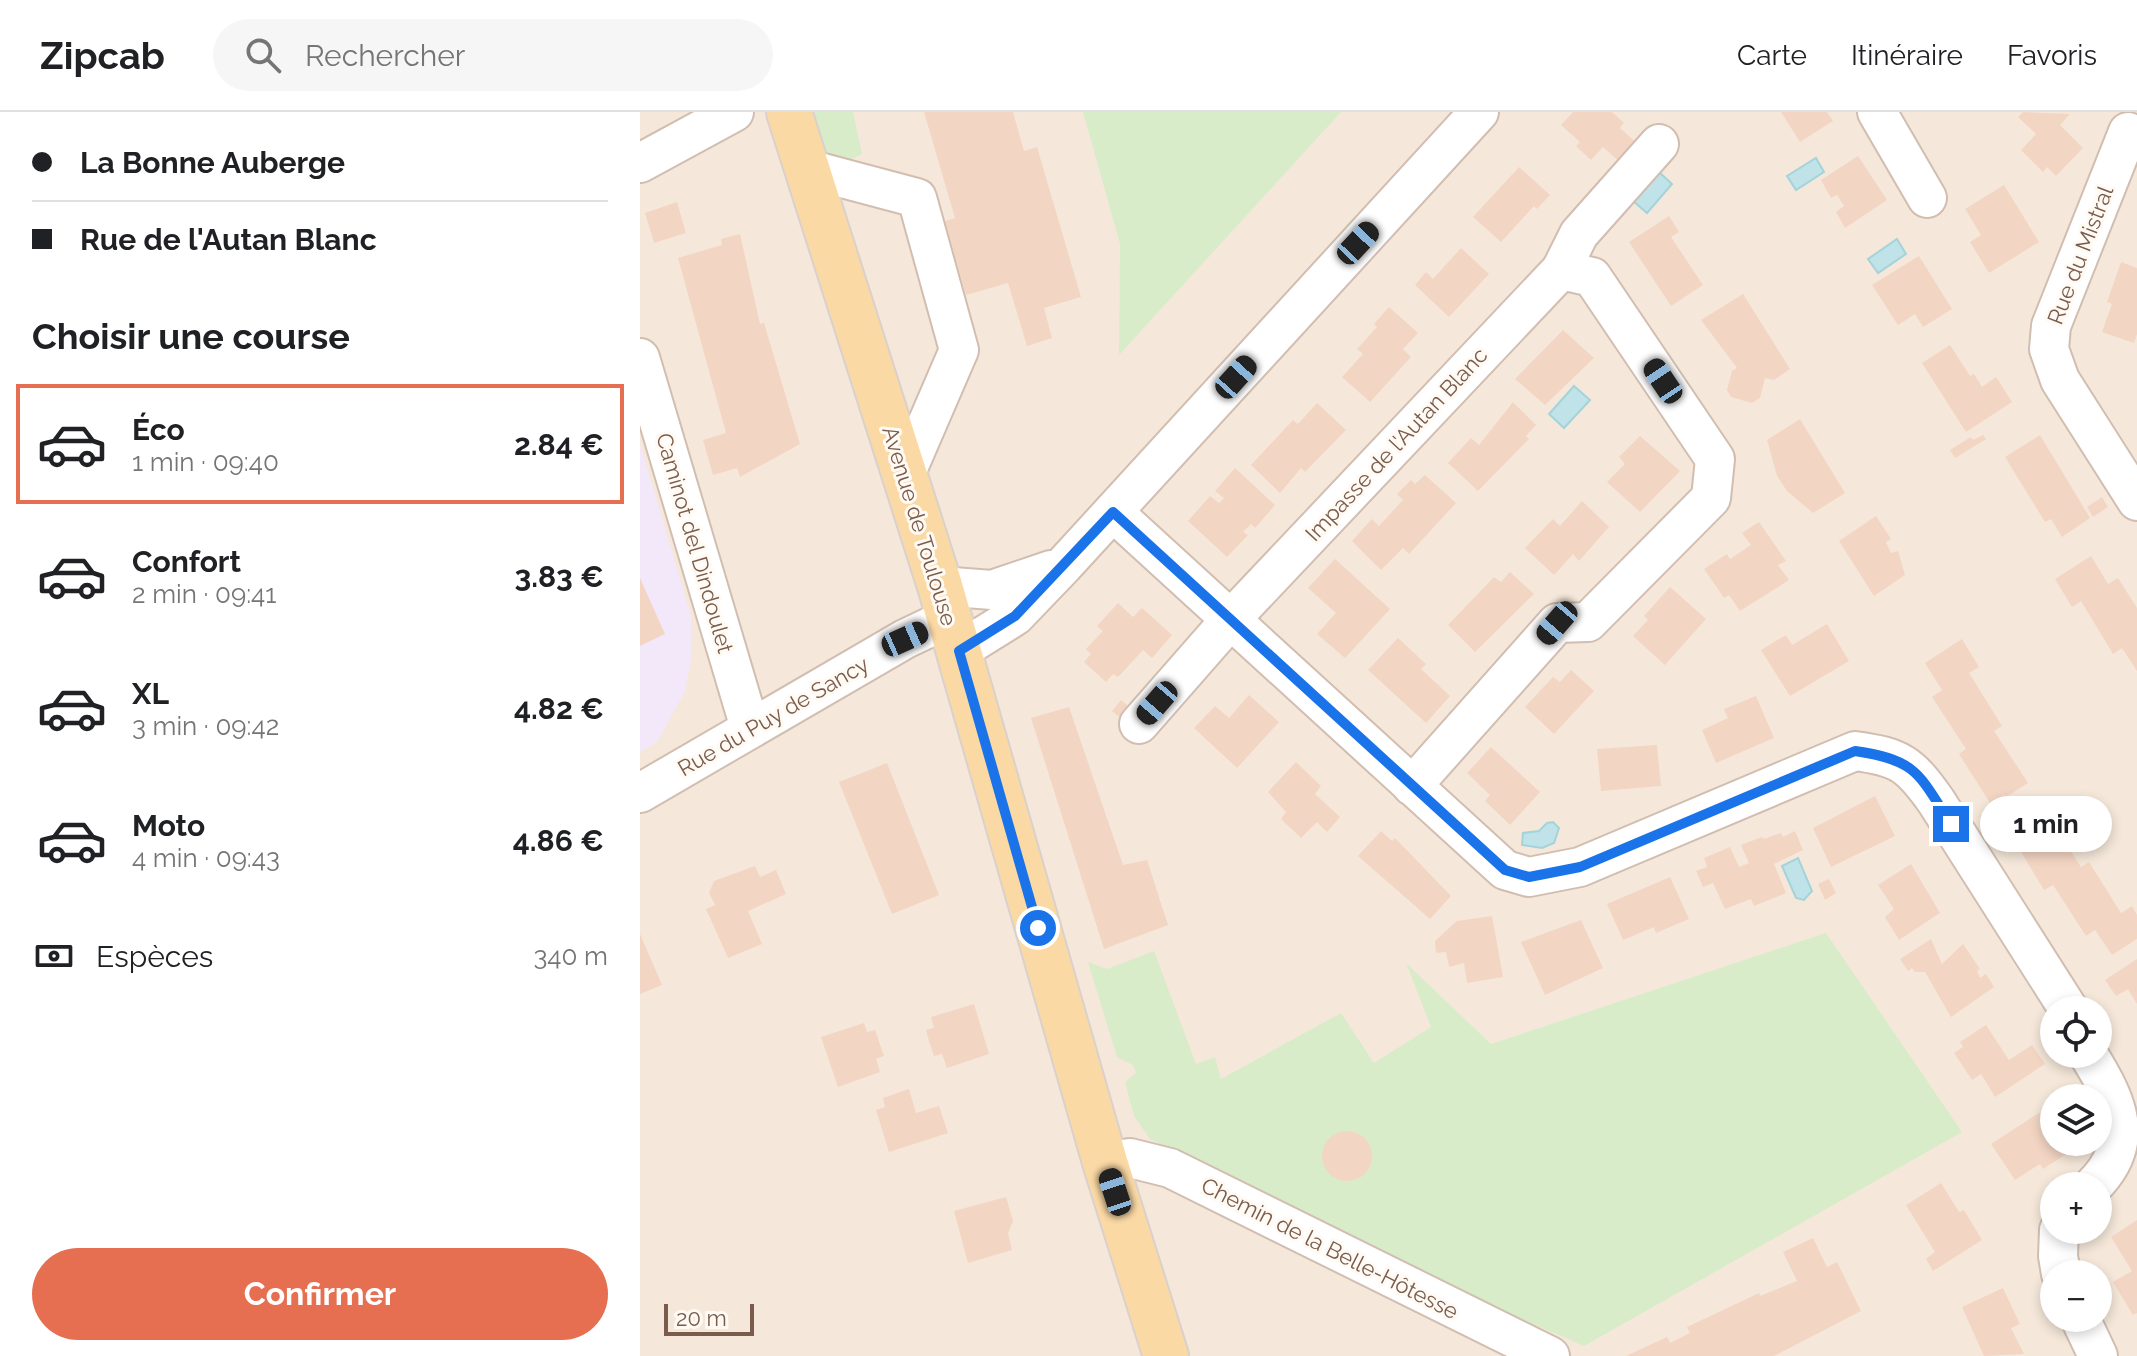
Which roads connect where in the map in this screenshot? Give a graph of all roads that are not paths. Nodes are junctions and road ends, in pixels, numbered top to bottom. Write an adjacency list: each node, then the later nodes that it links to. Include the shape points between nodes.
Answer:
1 (734, 112): 7 (street)
2 (789, 112): 8 (main road, Avenue de Toulouse)
3 (1479, 112): 14 (street, Rue du Puy de Sancy)
4 (1877, 112): 9 (street)
5 (2124, 124): 13 (street, Rue du Mistral, via 2051,326 2049,349 2060,380)
6 (1659, 144): 10 (street, Impasse de l'Autan Blanc, via 1579,234)
7 (640, 163)
8 (808, 169): 12 (main road, Avenue de Toulouse); 12 (street, via 917,198 959,350)
9 (1927, 198)
10 (1561, 270): 17 (street, Impasse de l'Autan Blanc); 20 (street, via 1592,277 1715,459 1711,498 1588,622 1557,623)
11 (640, 358): 19 (street, Caminot del Dindoulet)
12 (905, 475): 16 (main road, Avenue de Toulouse)
13 (2137, 501)
14 (1113, 512): 15 (street, Rue du Puy de Sancy); 17 (street)
15 (1064, 565): 16 (street, via 992,590); 16 (street, Rue du Puy de Sancy, via 1015,616)
16 (949, 618): 19 (street, Rue du Puy de Sancy); 24 (main road, Avenue de Toulouse)
17 (1231, 619): 18 (street, Impasse de l'Autan Blanc); 20 (street)
18 (1139, 724)
19 (750, 728): 21 (street, Rue du Puy de Sancy)
20 (1412, 786): 22 (street, via 1505,870 1529,877 1580,867 1855,751 1898,759 1918,775 1936,801)
21 (640, 793)
22 (2060, 996)
23 (2097, 1068): 25 (street, via 2124,1112 2126,1127 2122,1156)
24 (1105, 1162): 27 (main road, Avenue de Toulouse); 28 (street, Chemin de la Belle-Hôtesse, via 1130,1158 1170,1168)
25 (2107, 1172)
26 (2087, 1332): 29 (street)
27 (1166, 1356)
28 (1550, 1356)
29 (2098, 1356)

